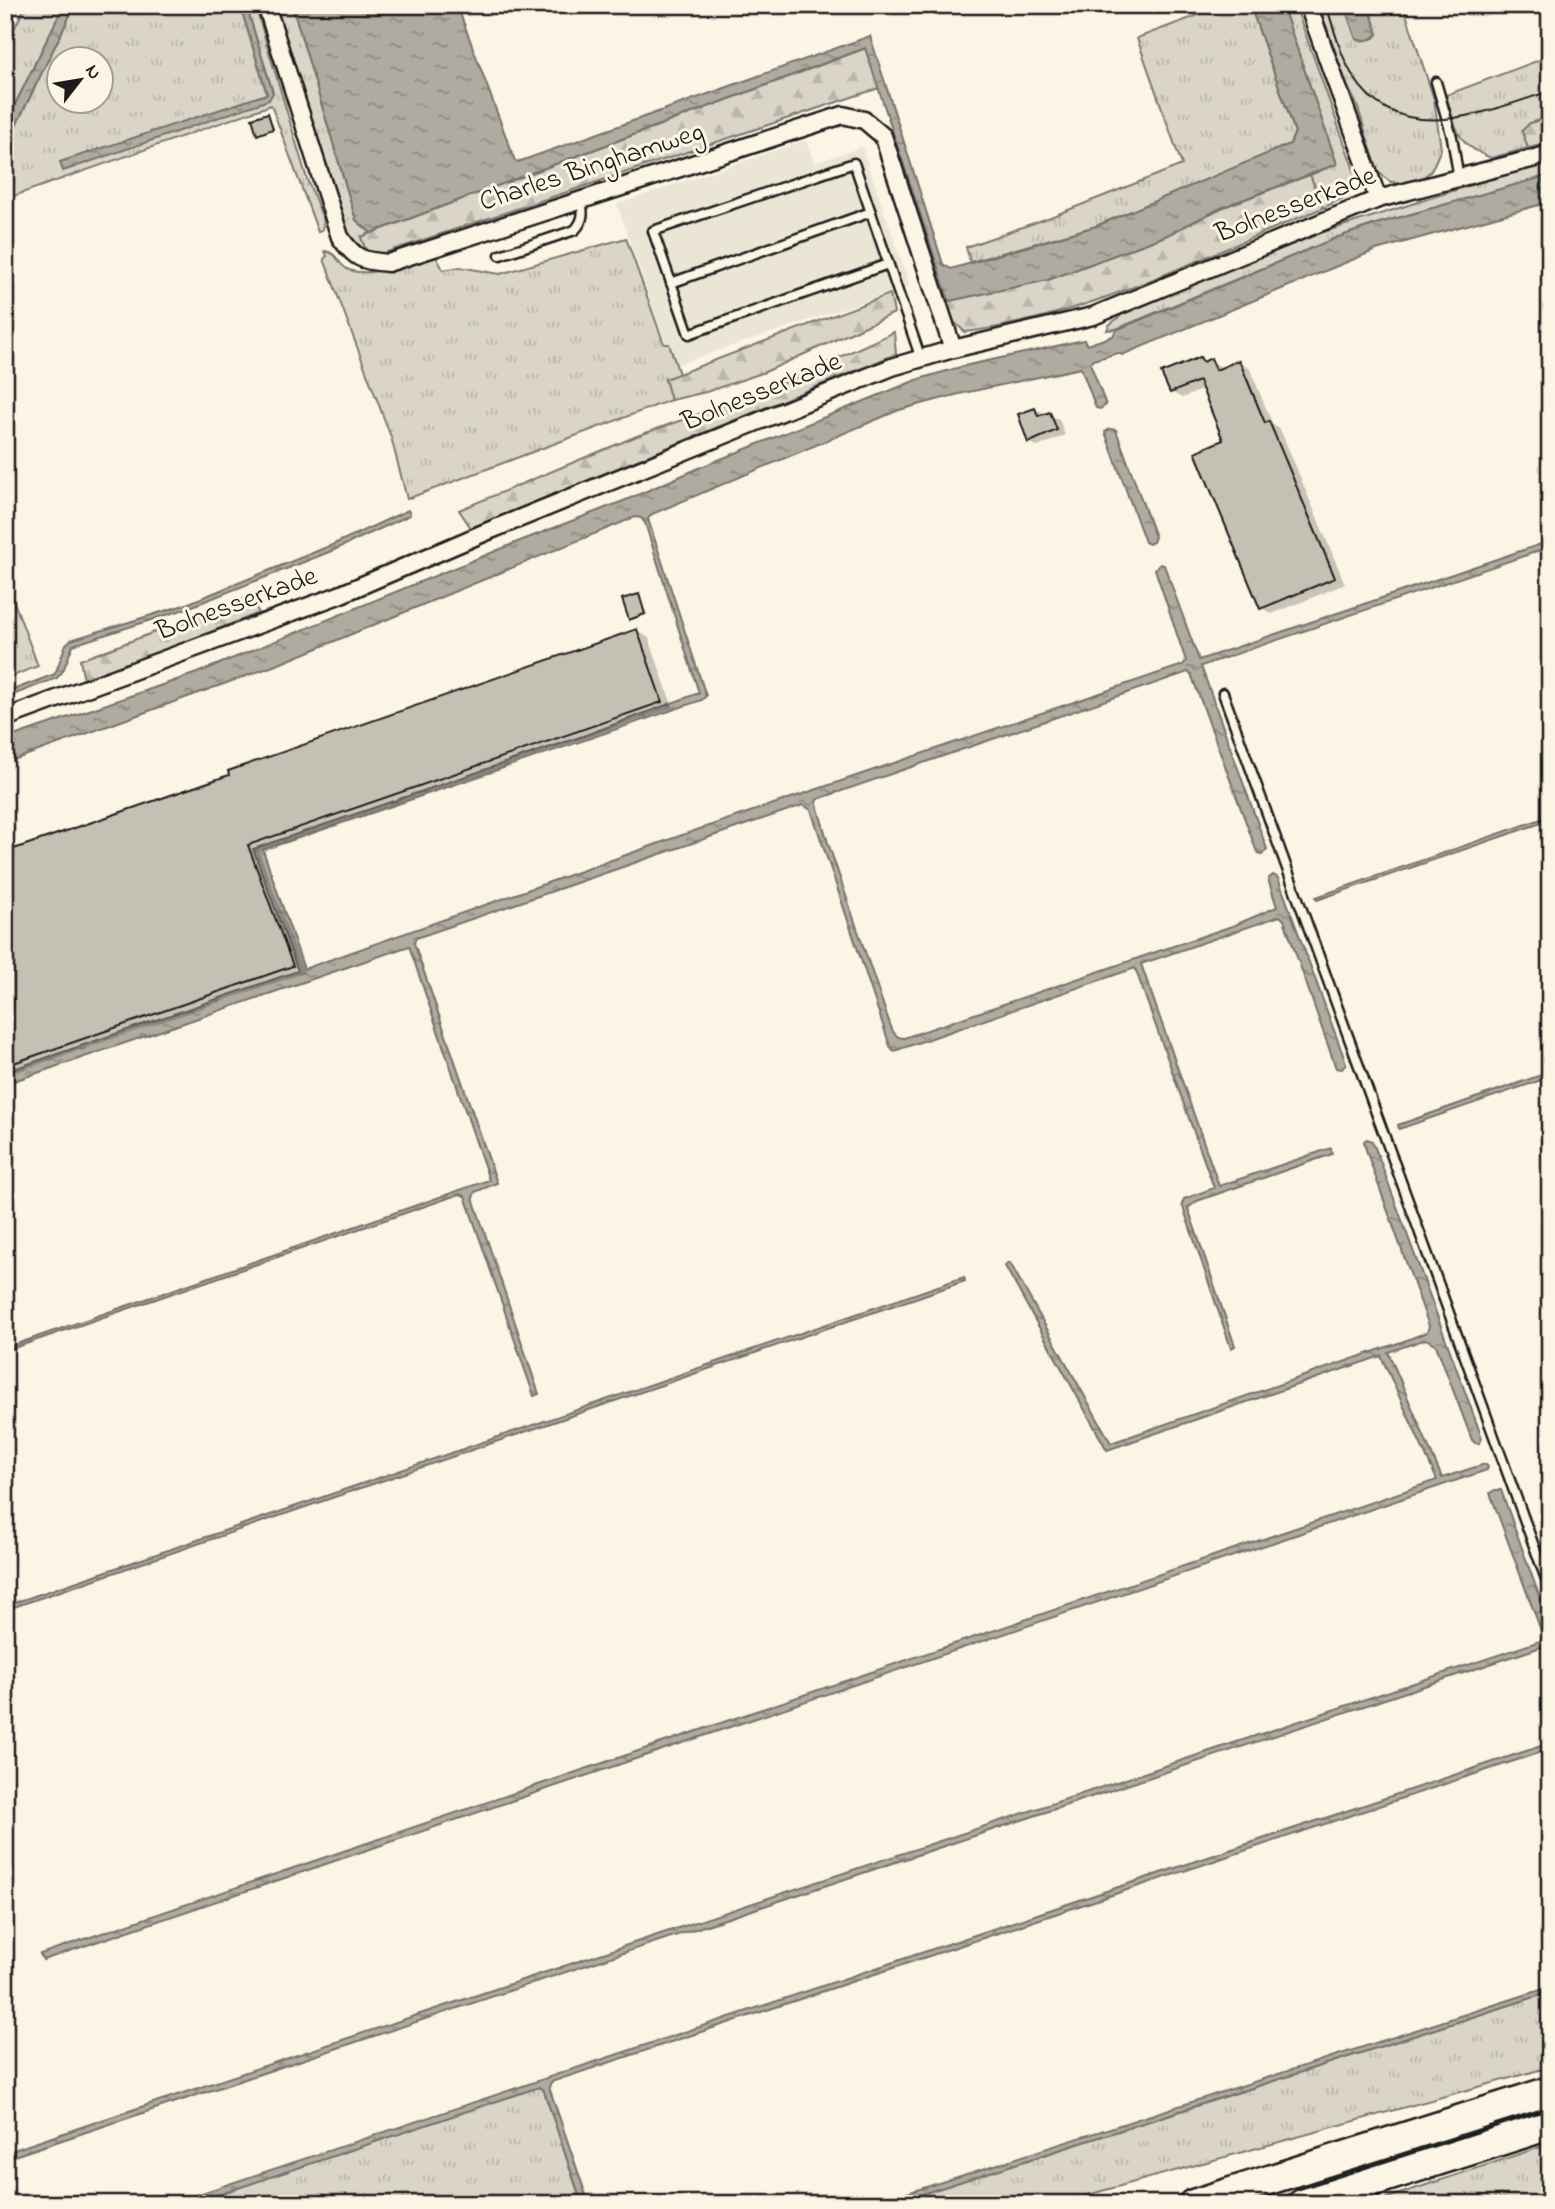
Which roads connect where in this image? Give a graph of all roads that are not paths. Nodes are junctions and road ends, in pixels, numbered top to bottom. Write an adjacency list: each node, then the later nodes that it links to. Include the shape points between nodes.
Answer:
1 (266, 5): 6 (street, Charles Binghamweg, via 340,237 351,253 366,261 388,263)
2 (1308, 5): 7 (street)
3 (1436, 82): 5 (lane)
4 (1550, 154): 5 (street, Bolnesserkade)
5 (1459, 179): 7 (street, Bolnesserkade)
6 (580, 199): 9 (lane, via 583,222 575,230); 12 (street, Charles Binghamweg, via 833,116 864,120 883,136)
7 (1378, 200): 12 (street, Bolnesserkade, via 1093,316)
8 (871, 212): 10 (lane); 11 (lane); 11 (lane, via 854,163 653,231)
9 (500, 256)
10 (888, 264): 11 (lane, via 689,334); 13 (lane)
11 (671, 283)
12 (953, 349): 13 (street, Bolnesserkade)
13 (921, 359): 15 (street, Bolnesserkade, via 339,595)
14 (1223, 693): 16 (lane)
15 (5, 718)
16 (1550, 1590)
17 (1550, 2091): 19 (highway)
18 (1550, 2125): 20 (highway)
19 (1193, 2204)
20 (1302, 2204)

